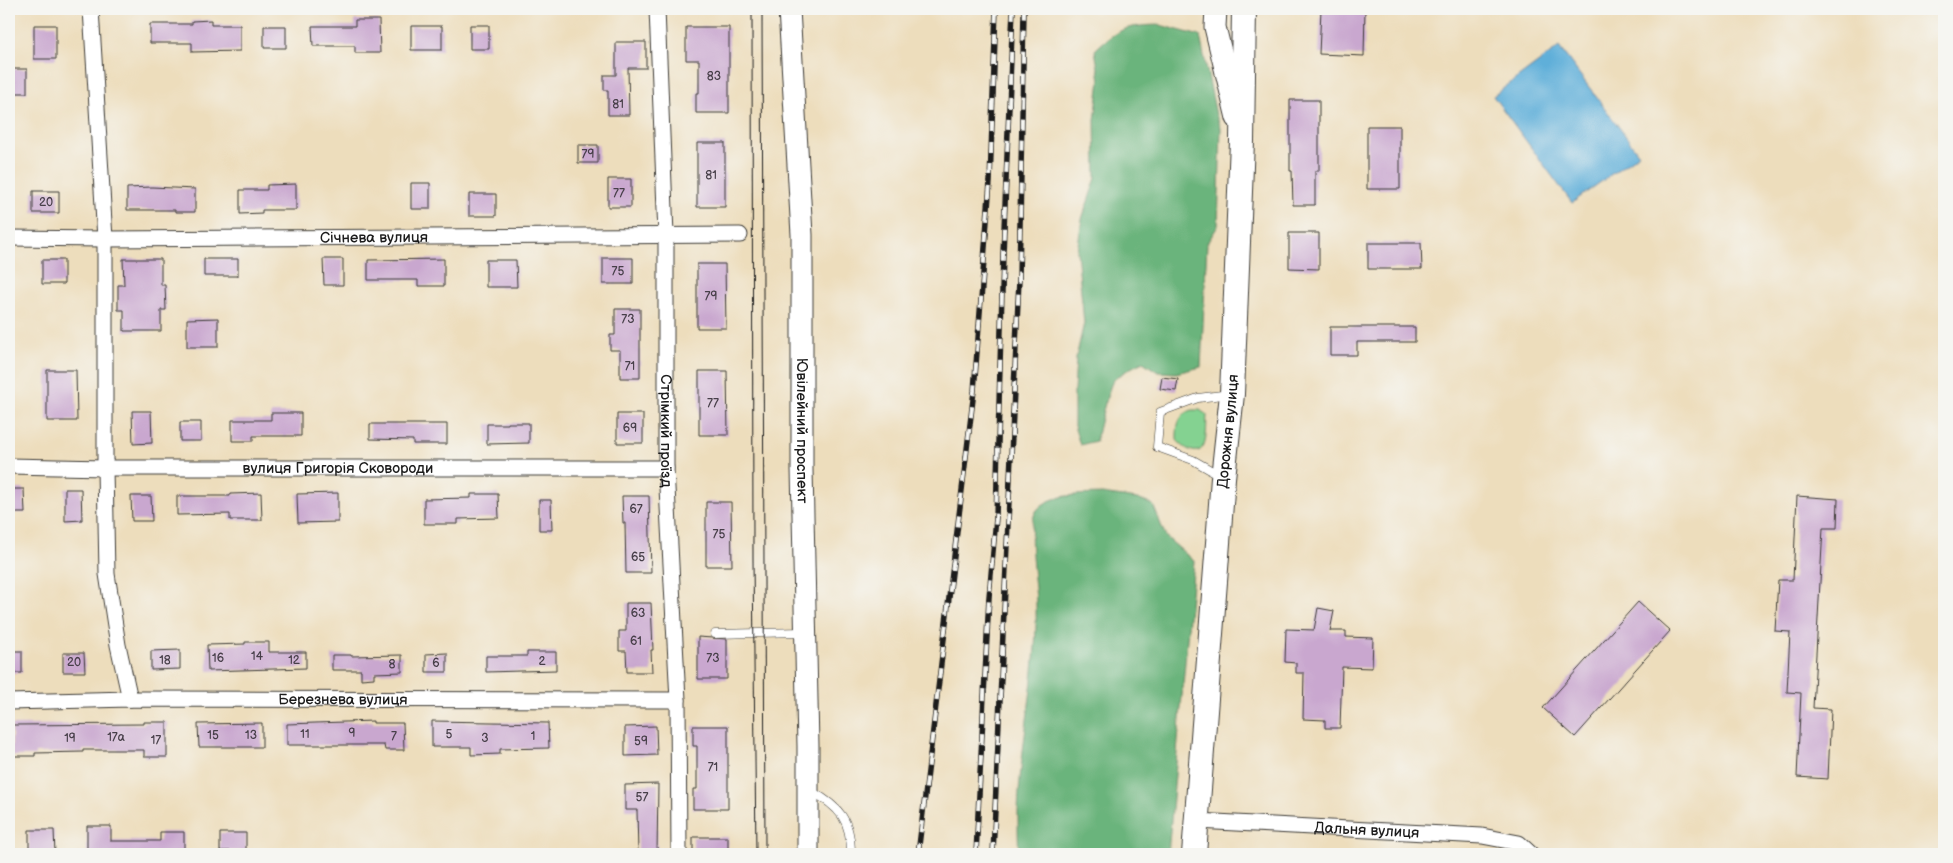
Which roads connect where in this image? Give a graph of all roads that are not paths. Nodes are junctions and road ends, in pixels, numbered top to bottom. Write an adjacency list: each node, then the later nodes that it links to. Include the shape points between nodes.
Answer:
1 (91, 9): 10 (street)
2 (657, 9): 7 (street, Стрімкий проїзд)
3 (789, 9): 16 (main road, Ювілейний проспект, via 802,235)
4 (1216, 9): 6 (main road, via 1215,27)
5 (1244, 9): 6 (main road, Дорожня вулиця)
6 (1242, 141): 11 (main road, Дорожня вулиця)
7 (666, 235): 8 (street, Січнева вулиця); 10 (street, Січнева вулиця); 14 (street, Стрімкий проїзд)
8 (740, 235)
9 (9, 238): 10 (street, Січнева вулиця)
10 (105, 239): 13 (street)
11 (1232, 394): 15 (main road, Дорожня вулиця); 15 (lane, via 1198,398 1160,412 1157,447 1193,460)
12 (9, 466): 13 (street, вулиця Григорія Сковороди)
13 (105, 468): 14 (street, вулиця Григорія Сковороди); 18 (street, via 107,574)
14 (666, 468): 19 (street, Стрімкий проїзд)
15 (1223, 478): 22 (main road, Дорожня вулиця)
16 (806, 632): 17 (lane); 21 (main road, Ювілейний проспект)
17 (715, 634)
18 (130, 698): 19 (street, Березнева вулиця); 20 (street, Березнева вулиця)
19 (678, 700): 23 (street, Стрімкий проїзд)
20 (9, 702)
21 (808, 790): 24 (main road, Ювілейний проспект); 25 (lane, via 837,808 843,816 850,835)
22 (1197, 820): 26 (main road, Дорожня вулиця); 27 (street, Дальня вулиця, via 1482,836 1519,844)
23 (679, 854)
24 (808, 854)
25 (851, 854)
26 (1194, 854)
27 (1531, 854)

